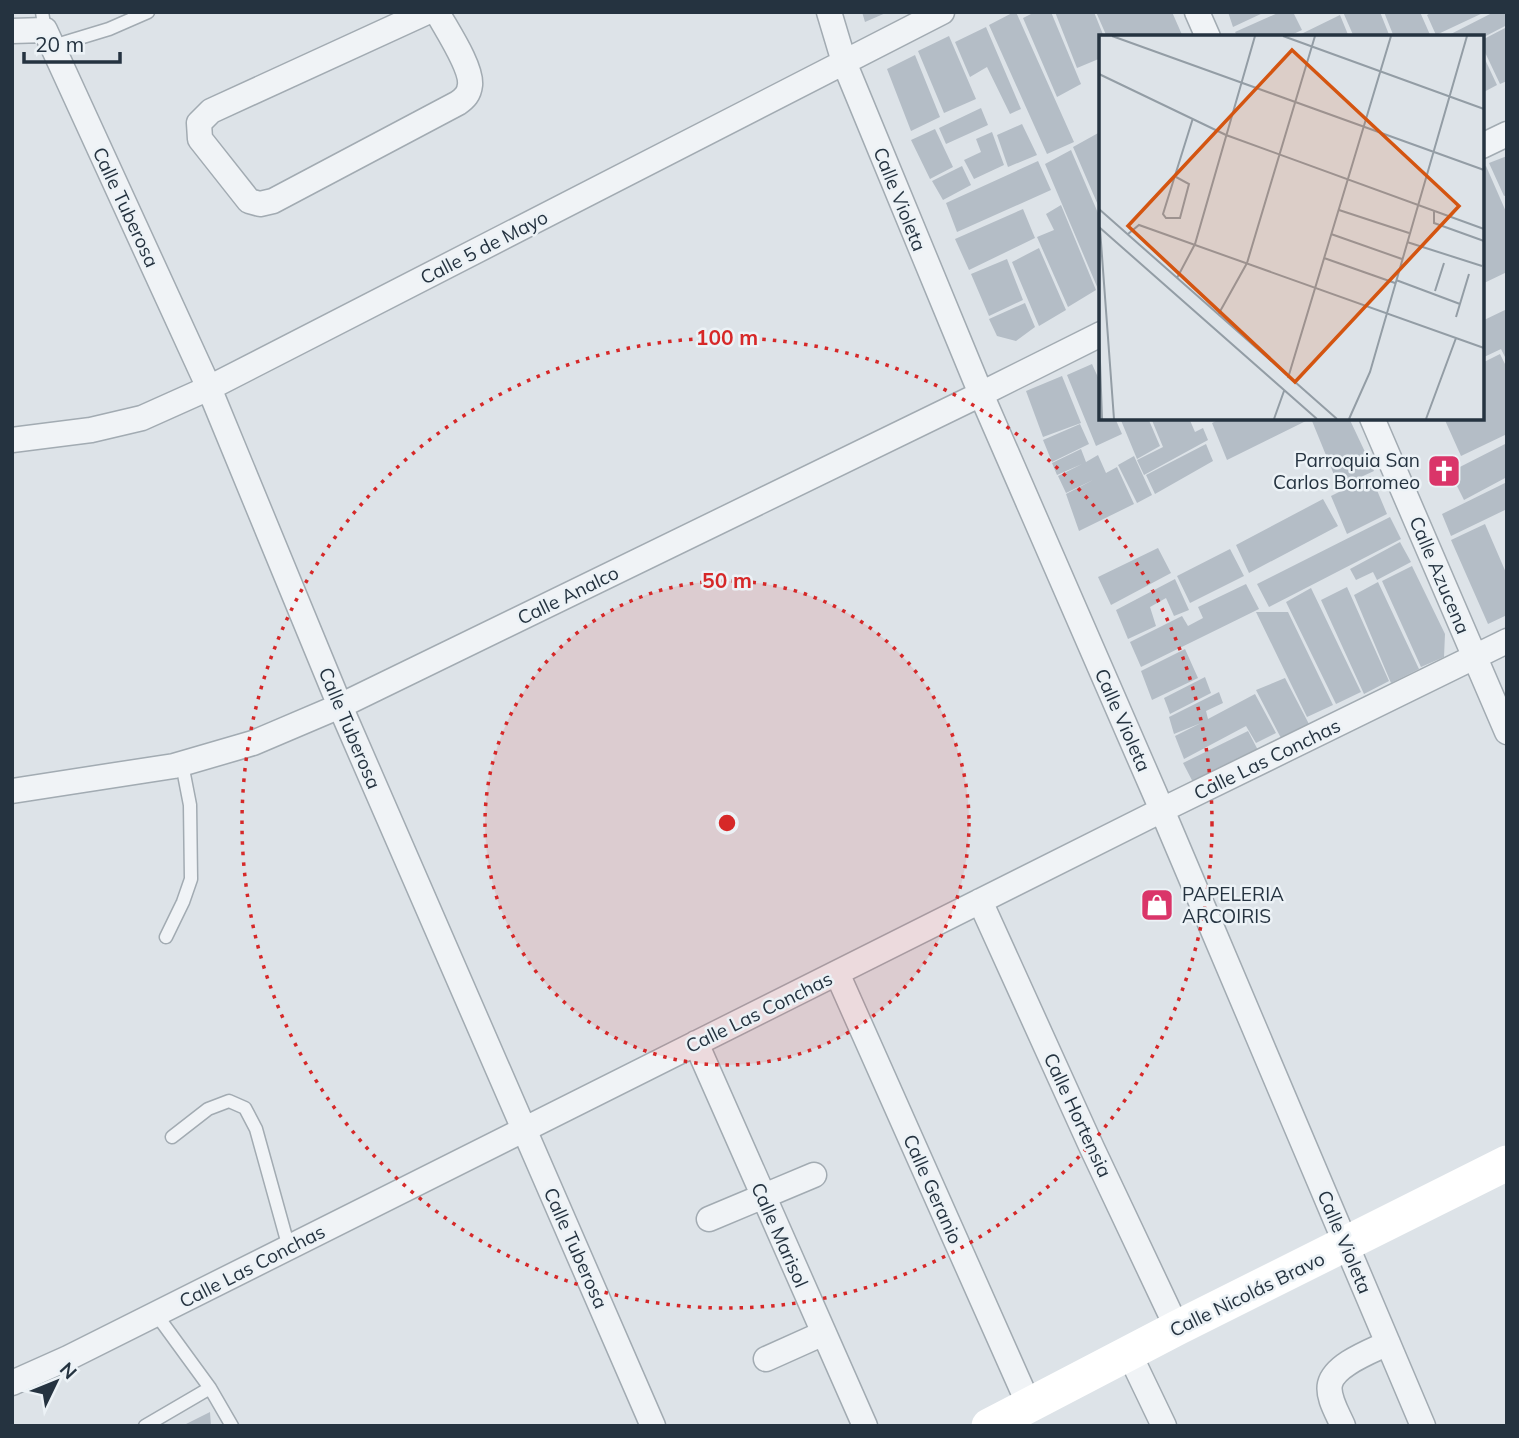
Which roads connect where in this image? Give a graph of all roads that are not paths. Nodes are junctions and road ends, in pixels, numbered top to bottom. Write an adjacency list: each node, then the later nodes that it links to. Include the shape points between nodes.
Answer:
1 (149, 12): 7 (lane, via 109,29)
2 (427, 12): 3 (street, via 211,111 199,123 200,139 249,201 260,204 446,110 467,95 471,83)
3 (437, 12)
4 (829, 12): 10 (street, Calle Violeta)
5 (942, 12): 10 (street, Calle 5 de Mayo)
6 (1197, 12): 9 (street)
7 (47, 30): 8 (street); 14 (street, Calle Tuberosa)
8 (12, 31)
9 (1207, 35)
10 (844, 62): 14 (street, Calle 5 de Mayo); 15 (street, Calle Violeta)
11 (1507, 134): 12 (street)
12 (1484, 145)
13 (1099, 335): 15 (street, Calle Analco)
14 (209, 388): 17 (street, Calle 5 de Mayo, via 142,418); 20 (street, Calle Tuberosa)
15 (981, 394): 20 (street, Calle Analco); 24 (street, Calle Violeta)
16 (1373, 420): 19 (street, Calle Azucena)
17 (12, 440)
18 (1507, 641): 19 (street, Calle Las Conchas)
19 (1475, 656): 21 (street, Calle Azucena); 24 (street, Calle Las Conchas)
20 (340, 706): 22 (street, Calle Analco, via 253,743); 29 (street, Calle Tuberosa)
21 (1507, 732)
22 (182, 764): 23 (street, Calle Analco); 26 (lane, via 190,805 191,878)
23 (12, 791)
24 (1162, 810): 25 (street, Calle Las Conchas); 35 (street, Calle Violeta)
25 (980, 901): 27 (street, Calle Las Conchas); 38 (street, Calle Hortensia)
26 (166, 937)
27 (837, 973): 28 (street, Calle Las Conchas); 45 (street, Calle Geranio)
28 (696, 1044): 29 (street, Calle Las Conchas); 33 (street, Calle Marisol)
29 (524, 1129): 36 (street, Calle Las Conchas); 48 (street, Calle Tuberosa)
30 (172, 1137): 36 (lane, via 208,1109 229,1101 245,1108 256,1129)
31 (1507, 1163): 35 (street, Calle Nicolás Bravo)
32 (814, 1175): 33 (street)
33 (763, 1196): 34 (street); 39 (street, Calle Marisol)
34 (709, 1219)
35 (1346, 1245): 38 (street, Calle Nicolás Bravo); 40 (street, Calle Violeta)
36 (289, 1248): 37 (street, Calle Las Conchas)
37 (156, 1314): 43 (street, Calle Las Conchas); 44 (lane)
38 (1177, 1328): 41 (street, Calle Nicolás Bravo)
39 (824, 1333): 42 (street); 49 (street, Calle Marisol)
40 (1388, 1343): 52 (street, via 1353,1360 1330,1383); 53 (street, Calle Violeta)
41 (1129, 1353): 45 (street, Calle Nicolás Bravo); 51 (street)
42 (766, 1359)
43 (12, 1383)
44 (210, 1388): 46 (lane); 47 (lane)
45 (1029, 1405): 50 (street, Calle Nicolás Bravo)
46 (145, 1426)
47 (232, 1426)
48 (653, 1426)
49 (865, 1426)
50 (989, 1426)
51 (1164, 1426)
52 (1343, 1426)
53 (1423, 1426)

